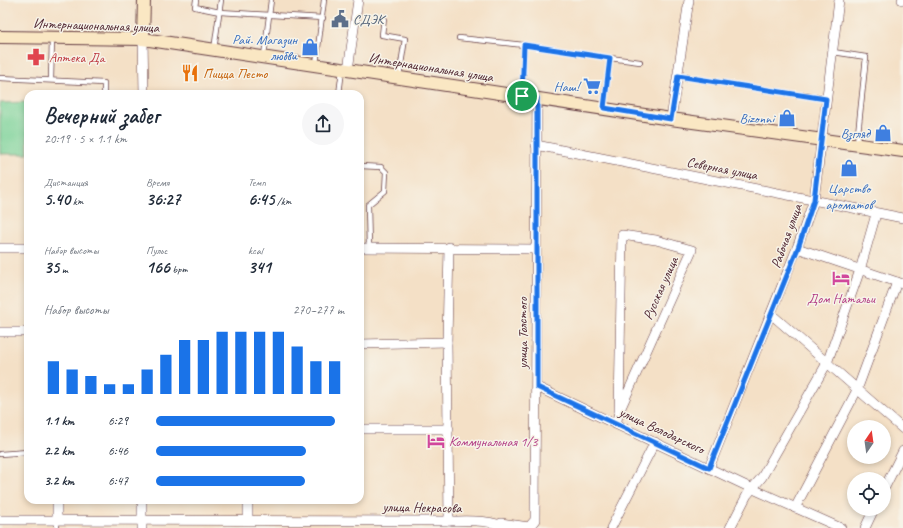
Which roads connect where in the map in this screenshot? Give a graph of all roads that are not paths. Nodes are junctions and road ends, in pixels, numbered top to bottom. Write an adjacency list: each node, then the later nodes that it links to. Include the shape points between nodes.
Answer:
1 (144, 0): 16 (main road)
2 (196, 0): 9 (lane, via 195,7)
3 (222, 0): 9 (lane)
4 (271, 0): 10 (lane)
5 (324, 0): 11 (lane)
6 (358, 0): 24 (street)
7 (689, 0): 25 (street)
8 (839, 0): 19 (street, Рабочая улица)
9 (220, 12): 10 (lane); 18 (lane)
10 (270, 15): 11 (lane); 20 (lane)
11 (323, 18): 23 (lane)
12 (384, 18): 26 (lane, via 382,35 405,39)
13 (0, 37): 14 (main road, Интернациональная улица)
14 (52, 38): 16 (main road, Интернациональная улица); 28 (lane)
15 (459, 38): 17 (lane)
16 (144, 39): 18 (main road, Интернациональная улица); 30 (street)
17 (524, 45): 21 (lane); 32 (lane)
18 (214, 50): 20 (main road, Интернациональная улица)
19 (833, 52): 34 (street, Рабочая улица); 39 (lane, via 866,57)
20 (264, 57): 23 (main road, Интернациональная улица)
21 (610, 58): 22 (lane); 35 (lane)
22 (640, 62)
23 (316, 65): 24 (main road, Интернациональная улица)
24 (345, 69): 26 (main road, Интернациональная улица); 31 (lane)
25 (678, 76): 34 (lane); 36 (street)
26 (399, 77): 32 (main road, Интернациональная улица)
27 (0, 78): 28 (lane)
28 (51, 79): 29 (lane, via 104,83)
29 (104, 90)
30 (144, 90)
31 (340, 90)
32 (522, 96): 33 (main road, Интернациональная улица)
33 (537, 98): 35 (main road, Интернациональная улица); 38 (street, улица Толстого)
34 (826, 99): 37 (street, Рабочая улица)
35 (604, 108): 36 (main road, Интернациональная улица)
36 (671, 119): 37 (main road, Интернациональная улица)
37 (821, 140): 39 (main road, Интернациональная улица); 42 (street, Рабочая улица)
38 (536, 145): 42 (street, Северная улица); 49 (street, улица Толстого)
39 (856, 145): 40 (main road, Интернациональная улица)
40 (903, 151)
41 (364, 166): 47 (lane, via 381,167 386,172 385,191 368,205)
42 (814, 200): 43 (street, Северная улица); 50 (street, Рабочая улица)
43 (876, 214): 44 (street, Северная улица); 51 (street)
44 (903, 218)
45 (0, 248): 46 (street)
46 (24, 248)
47 (365, 248): 48 (street)
48 (449, 248): 49 (street); 56 (street)
49 (536, 248): 59 (street, улица Толстого)
50 (798, 248): 51 (street); 53 (street, Рабочая улица)
51 (860, 270): 52 (street); 58 (street)
52 (900, 283): 60 (street)
53 (771, 314): 58 (street); 70 (street, Рабочая улица)
54 (0, 332): 55 (street)
55 (24, 332)
56 (447, 342): 57 (street); 64 (street)
57 (364, 344)
58 (827, 363): 60 (street); 72 (street)
59 (537, 387): 62 (street, улица Володарского); 83 (street, улица Толстого, via 535,520 529,527)
60 (857, 390): 65 (street); 76 (street)
61 (619, 412): 61 (street, Русская улица, via 622,235 656,240 692,250); 62 (street, Русская улица)
62 (616, 424): 66 (street, улица Володарского)
63 (364, 428): 64 (street)
64 (449, 429): 80 (street)
65 (903, 429)
66 (655, 442): 70 (street, улица Володарского); 85 (street)
67 (903, 450): 71 (street)
68 (24, 452): 69 (lane)
69 (0, 454)
70 (709, 468): 72 (street, улица Володарского)
71 (891, 475)
72 (753, 489): 76 (street, улица Володарского); 86 (street, via 747,495)
73 (57, 504): 81 (street)
74 (142, 504): 82 (street)
75 (248, 504): 79 (street)
76 (795, 508): 87 (street, улица Володарского)
77 (871, 516): 88 (street)
78 (0, 520): 81 (street, улица Некрасова)
79 (248, 520): 80 (street, улица Некрасова); 82 (street, улица Некрасова)
80 (449, 521): 83 (street, улица Некрасова)
81 (57, 524): 82 (street, улица Некрасова)
82 (142, 524)
83 (496, 526): 84 (street, улица Некрасова)
84 (507, 528)
85 (611, 528)
86 (730, 528)
87 (841, 528)
88 (865, 528)

